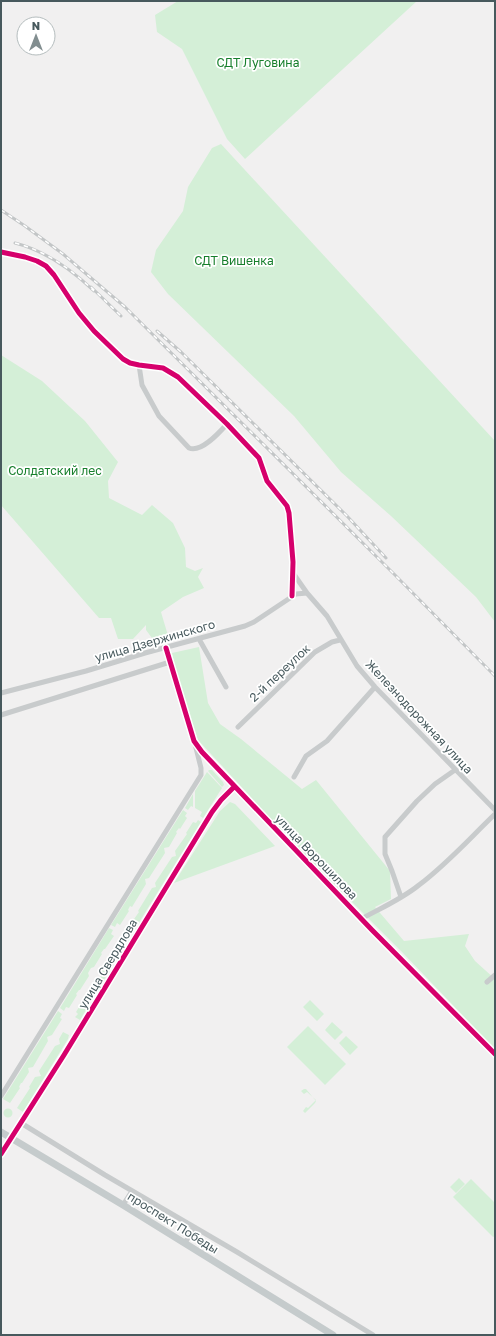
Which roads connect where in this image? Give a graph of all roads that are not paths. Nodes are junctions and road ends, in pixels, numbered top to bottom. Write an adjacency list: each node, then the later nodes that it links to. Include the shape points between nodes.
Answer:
1 (1, 252): 2 (street, via 26,257 46,266 94,331 123,359)
2 (139, 365): 3 (street, via 163,368 178,377); 3 (street, via 142,385 159,416 189,448 200,448)
3 (227, 424): 4 (street, via 259,458 269,485 287,506)
4 (293, 572): 5 (street, Железнодорожная улица); 6 (street)
5 (306, 594): 6 (street, улица Дзержинского); 8 (street, Железнодорожная улица, via 327,616)
6 (292, 596): 7 (street, улица Дзержинского, via 250,624)
7 (199, 639): 9 (street, улица Дзержинского); 11 (street)
8 (340, 640): 12 (street, Железнодорожная улица); 15 (street, 2-й переулок, via 315,652)
9 (166, 648): 10 (street, улица Ворошилова); 13 (street, улица Дзержинского)
10 (170, 662): 14 (street, улица Дзержинского); 16 (street, улица Ворошилова)
11 (226, 687)
12 (375, 687): 17 (street, Железнодорожная улица); 18 (street, via 327,741 306,756)
13 (1, 693)
14 (1, 715)
15 (238, 727)
16 (194, 741): 19 (street, улица Ворошилова); 27 (street, улица Свердлова, via 201,775)
17 (455, 770): 20 (street, Железнодорожная улица); 22 (street, via 417,801 385,837 385,854)
18 (294, 777)
19 (234, 787): 23 (street, улица Ворошилова); 28 (street, улица Свердлова, via 212,812)
20 (495, 810)
21 (495, 814): 22 (street, via 437,870)
22 (401, 898): 23 (street)
23 (361, 919): 26 (street, улица Ворошилова)
24 (495, 975): 25 (street)
25 (486, 982)
26 (495, 1054)
27 (1, 1096)
28 (21, 1123): 30 (street, улица Свердлова); 32 (street)
29 (1, 1132): 30 (main road, проспект Победы)
30 (11, 1138): 31 (street, улица Свердлова); 33 (main road, проспект Победы)
31 (1, 1154)
32 (132, 1191): 33 (street); 34 (street)
33 (123, 1205): 35 (main road, проспект Победы)
34 (194, 1227): 35 (street); 37 (street)
35 (185, 1243): 36 (main road, проспект Победы)
36 (333, 1335)
37 (373, 1335)

